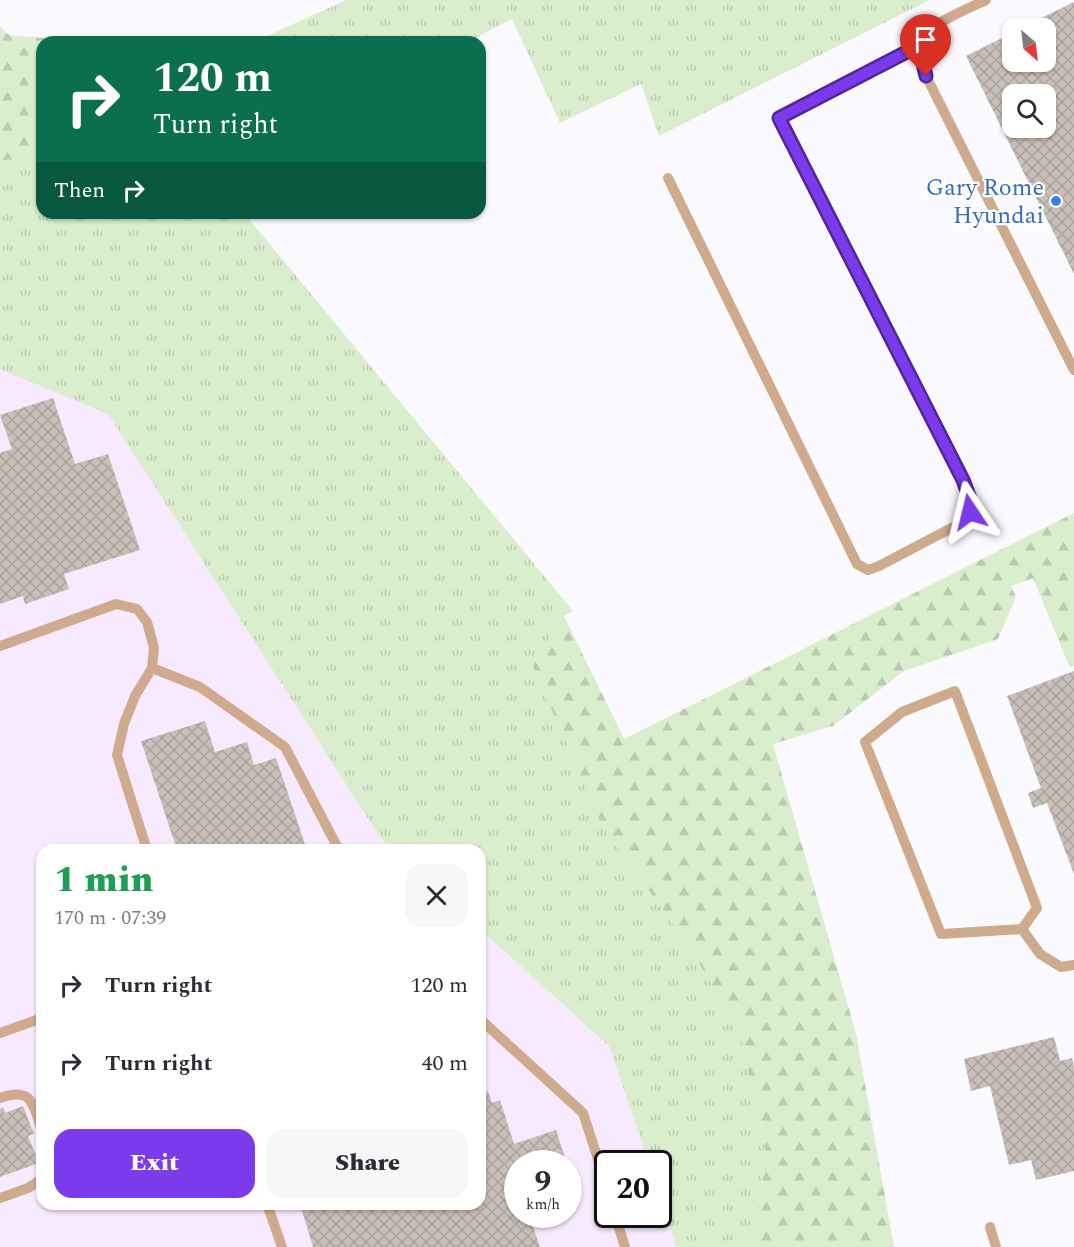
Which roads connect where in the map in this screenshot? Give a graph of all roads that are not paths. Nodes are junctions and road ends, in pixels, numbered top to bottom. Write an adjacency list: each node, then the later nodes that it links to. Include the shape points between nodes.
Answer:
1 (981, 1): 2 (lane, via 938,24 926,33)
2 (922, 44): 3 (lane, via 779,118 963,480 970,512 961,523 868,570 857,564); 4 (lane, via 926,76)
3 (668, 178)
4 (1074, 370)
5 (0, 646): 6 (lane, via 116,604 137,609 147,622 154,648)
6 (152, 668): 7 (lane, via 135,696 117,755); 8 (lane, via 200,687 285,747)
7 (145, 844)
8 (336, 844)
9 (1022, 929): 9 (lane, via 1038,908 956,691 902,712 865,742 941,934); 10 (lane, via 1040,954 1060,967)
10 (1074, 965)
11 (36, 1020): 13 (lane)
12 (486, 1024): 16 (lane, via 583,1113)
13 (0, 1033)
14 (0, 1098): 15 (lane, via 24,1094 31,1099)
15 (36, 1114)
16 (595, 1150)
17 (36, 1183): 18 (lane)
18 (0, 1198)
19 (269, 1210): 22 (lane)
20 (990, 1227): 24 (lane)
21 (619, 1228): 23 (lane)
22 (282, 1247)
23 (625, 1247)
24 (996, 1247)

